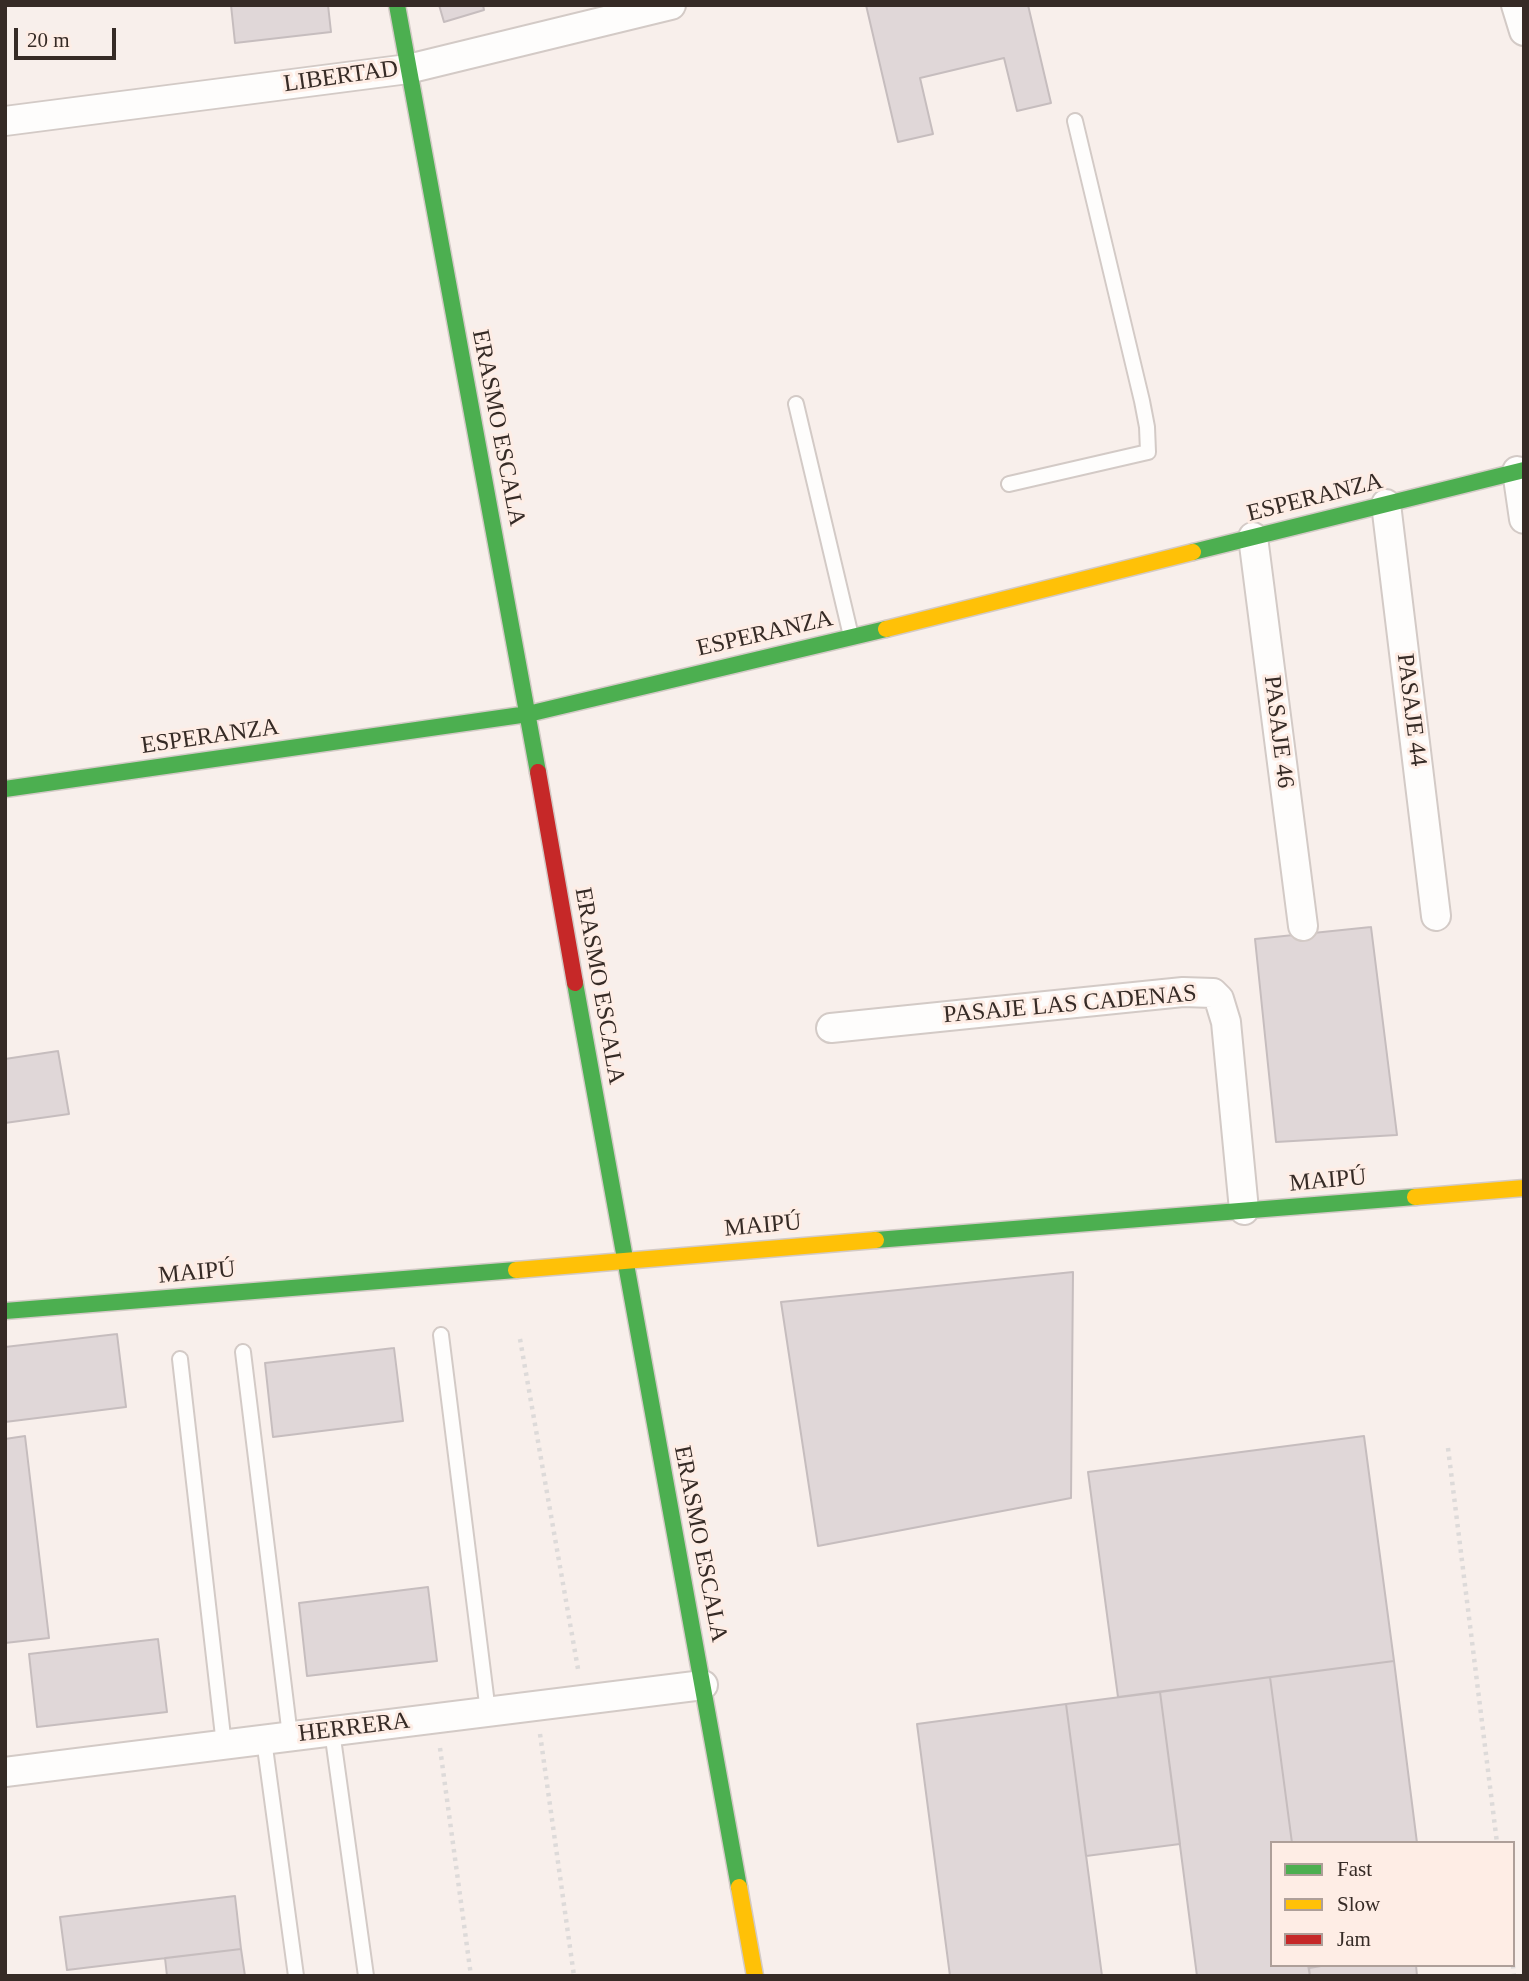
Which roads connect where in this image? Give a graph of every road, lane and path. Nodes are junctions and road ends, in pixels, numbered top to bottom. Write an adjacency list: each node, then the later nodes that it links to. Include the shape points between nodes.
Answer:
1 (397, 5): 5 (street, ERASMO ESCALA)
2 (671, 5): 5 (street, LIBERTAD)
3 (1516, 5): 4 (street)
4 (1524, 31)
5 (408, 69): 6 (street, LIBERTAD); 15 (street, ERASMO ESCALA)
6 (5, 121)
7 (1075, 121): 10 (lane, via 1142,401 1148,452)
8 (796, 404): 14 (lane)
9 (1520, 471): 11 (street, ESPERANZA); 12 (street)
10 (1009, 484)
11 (1386, 504): 13 (street, ESPERANZA); 17 (street, PASAJE 44)
12 (1524, 519)
13 (1253, 537): 14 (street, ESPERANZA); 18 (street, PASAJE 46)
14 (852, 637): 15 (street, ESPERANZA)
15 (528, 714): 16 (street, ESPERANZA); 22 (street, ERASMO ESCALA)
16 (5, 789)
17 (1436, 916)
18 (1303, 926)
19 (831, 1028): 21 (street, PASAJE LAS CADENAS, via 1183,992 1213,993 1226,1021)
20 (1524, 1188): 21 (street, MAIPÚ)
21 (1244, 1210): 22 (street, MAIPÚ)
22 (624, 1260): 23 (street, MAIPÚ); 30 (street, ERASMO ESCALA)
23 (5, 1311)
24 (441, 1335): 31 (lane)
25 (520, 1339): 29 (path)
26 (243, 1352): 33 (lane)
27 (180, 1359): 34 (lane)
28 (1448, 1448): 38 (path)
29 (578, 1666)
30 (703, 1685): 31 (street, HERRERA); 43 (street, ERASMO ESCALA)
31 (488, 1712): 32 (street, HERRERA)
32 (331, 1731): 33 (street, HERRERA); 40 (lane)
33 (277, 1738): 34 (street, HERRERA); 39 (lane)
34 (224, 1745): 37 (street, HERRERA)
35 (543, 1754): 42 (path)
36 (443, 1765): 41 (path)
37 (5, 1772)
38 (1497, 1841)
39 (296, 1976)
40 (366, 1976)
41 (471, 1976)
42 (574, 1976)
43 (755, 1976)

